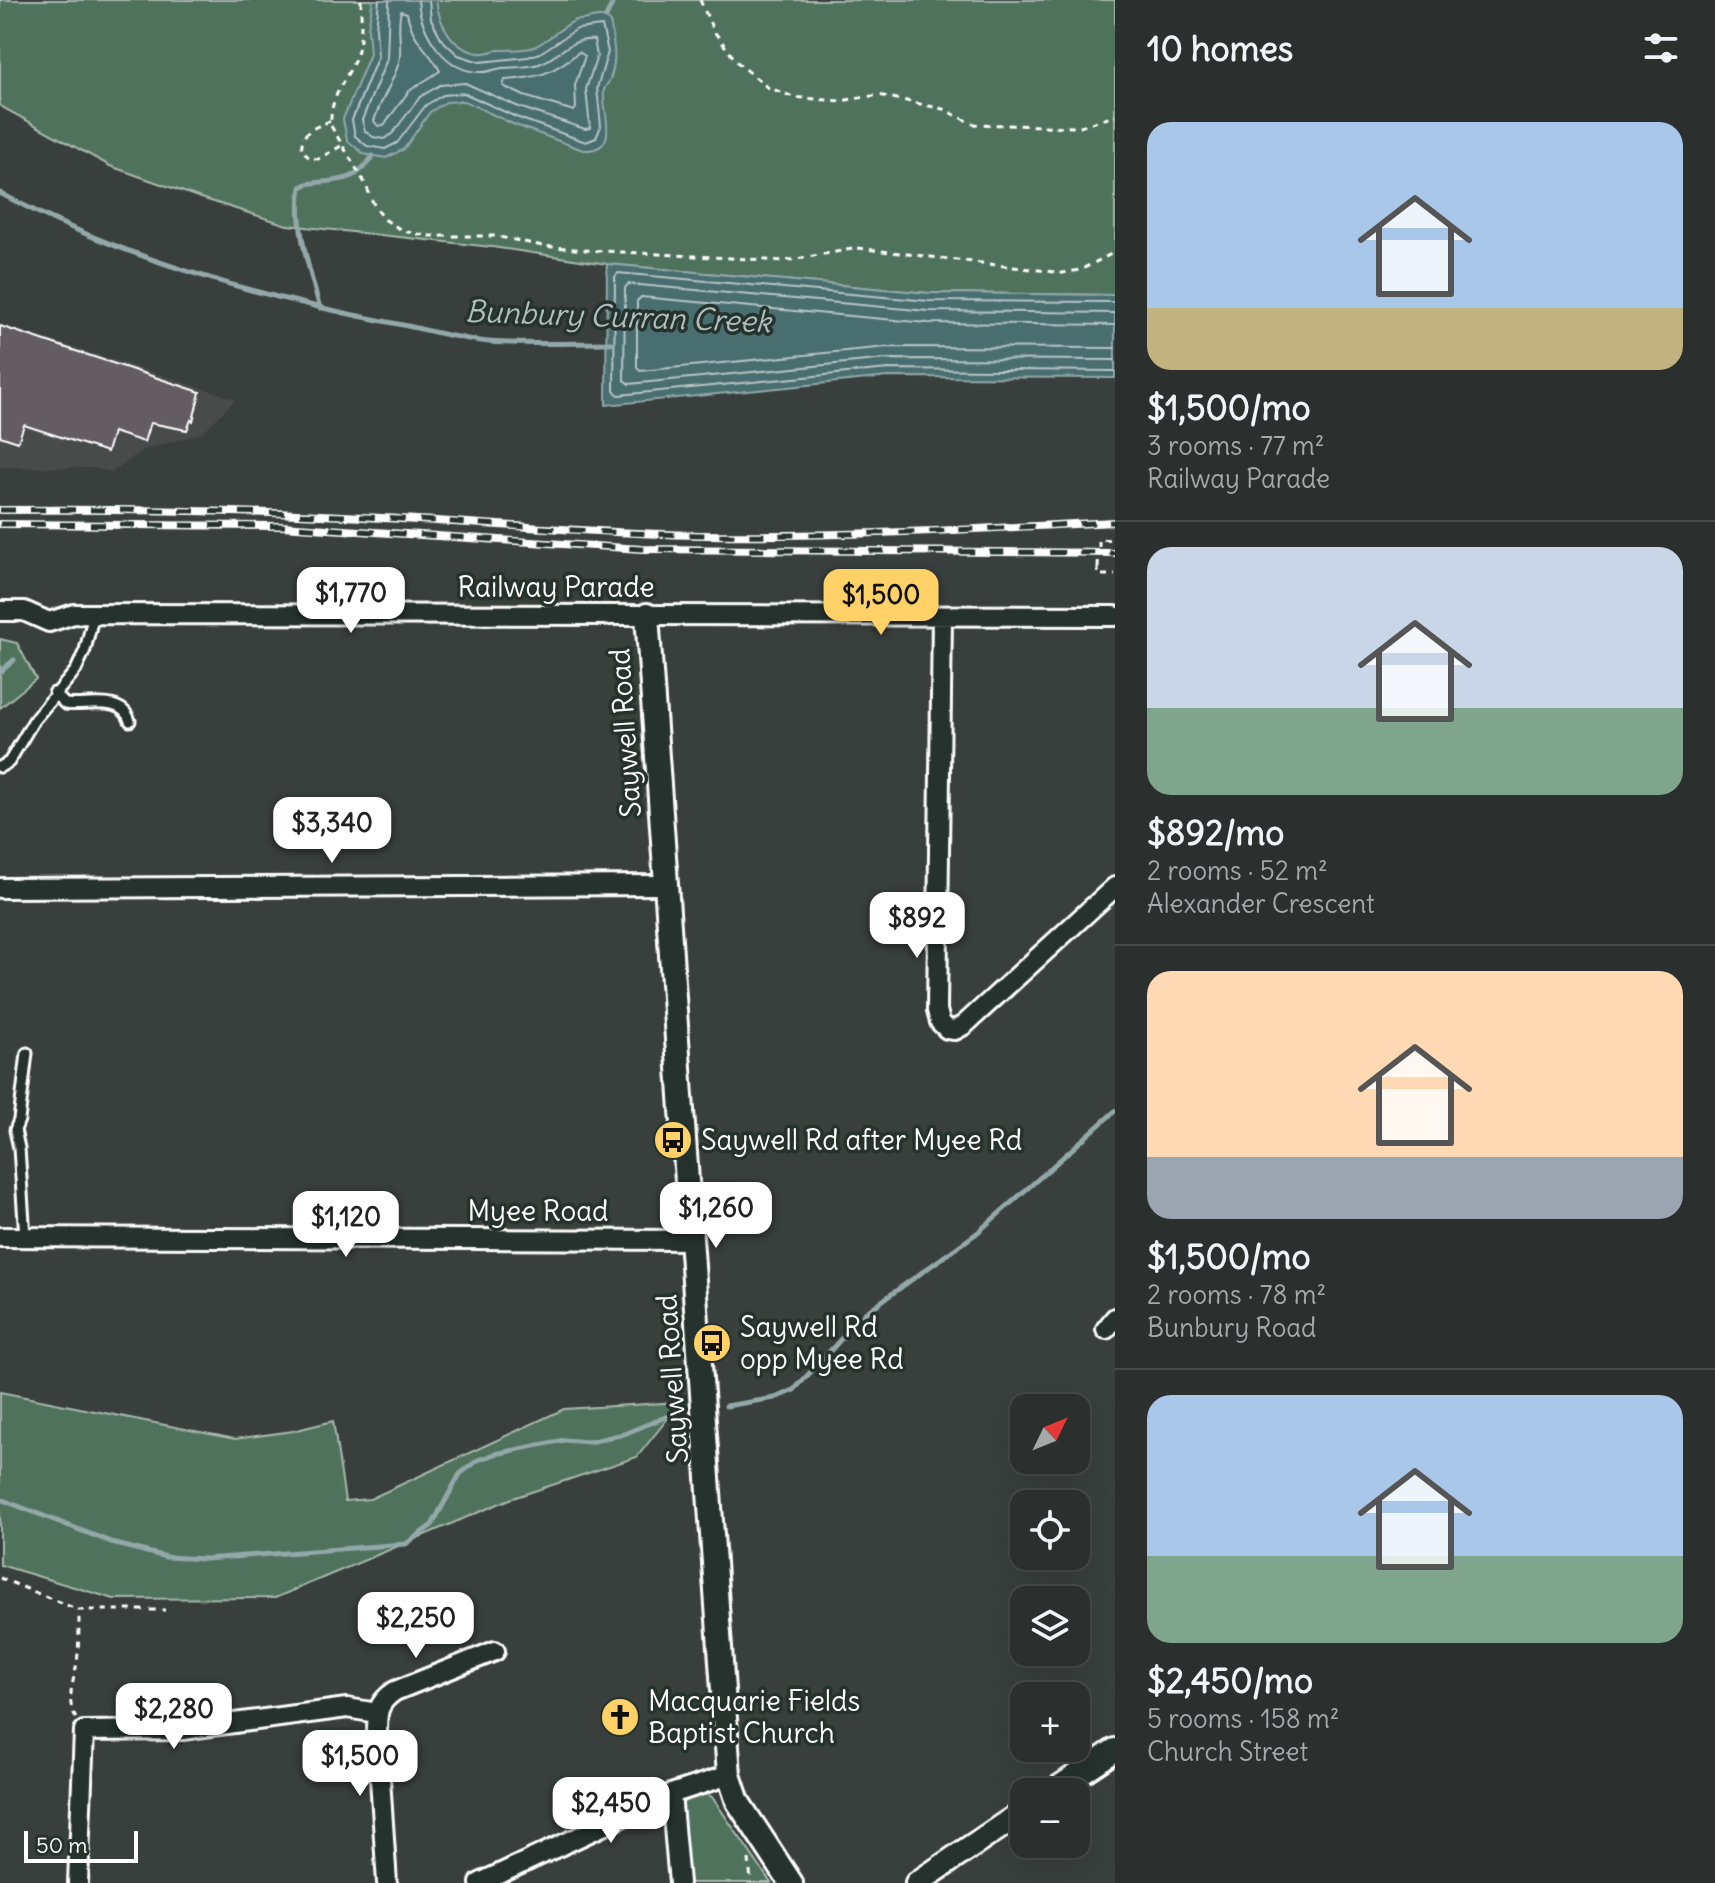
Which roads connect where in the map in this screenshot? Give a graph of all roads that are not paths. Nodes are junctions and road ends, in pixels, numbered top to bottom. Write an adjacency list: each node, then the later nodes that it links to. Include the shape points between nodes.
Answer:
1 (0, 611): 2 (street, Railway Parade, via 24,611 49,622)
2 (94, 614): 3 (street, Railway Parade); 6 (lane, via 76,670)
3 (647, 615): 4 (street, Railway Parade); 9 (street, Saywell Road)
4 (942, 616): 5 (street, Railway Parade); 10 (street, via 940,1022 947,1029 964,1025)
5 (1115, 616)
6 (54, 693): 7 (lane, via 65,704 119,706); 8 (lane, via 9,762)
7 (130, 721)
8 (0, 767)
9 (665, 885): 11 (street); 15 (street, Saywell Road)
10 (1115, 887)
11 (0, 888)
12 (27, 1053): 14 (lane, via 15,1130)
13 (0, 1237): 14 (street, Myee Road)
14 (25, 1237): 15 (street, Myee Road)
15 (692, 1240): 19 (street, Saywell Road)
16 (495, 1651): 17 (street, via 395,1691)
17 (377, 1713): 23 (street, via 347,1708 182,1730 84,1731); 24 (street)
18 (1115, 1750): 20 (street)
19 (729, 1775): 21 (street); 27 (street, Saywell Road, via 738,1802)
20 (1073, 1778)
21 (671, 1794): 25 (street); 26 (street)
22 (1010, 1820): 28 (street)
23 (78, 1883)
24 (387, 1883)
25 (480, 1883)
26 (679, 1883)
27 (791, 1883)
28 (917, 1883)

